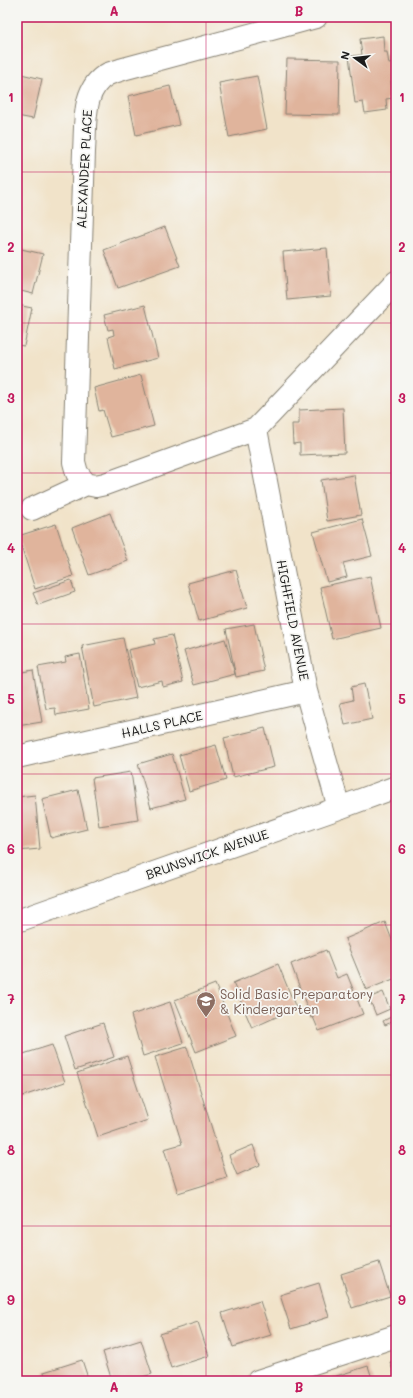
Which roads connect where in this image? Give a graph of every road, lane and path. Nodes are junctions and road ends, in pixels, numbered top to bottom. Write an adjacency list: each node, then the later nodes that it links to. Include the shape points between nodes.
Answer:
1 (316, 17): 4 (street, ALEXANDER PLACE, via 123,69 107,75 90,94 84,151 74,462 77,473)
2 (396, 282): 3 (street)
3 (256, 429): 4 (street, via 105,484); 6 (street, HIGHFIELD AVENUE)
4 (86, 484): 5 (street)
5 (32, 509)
6 (306, 691): 7 (street, HALLS PLACE); 9 (street, HIGHFIELD AVENUE)
7 (17, 757)
8 (396, 787): 9 (street, BRUNSWICK AVENUE)
9 (339, 808): 10 (street, BRUNSWICK AVENUE)
10 (17, 921)
11 (396, 1336): 12 (street)
12 (258, 1381)

